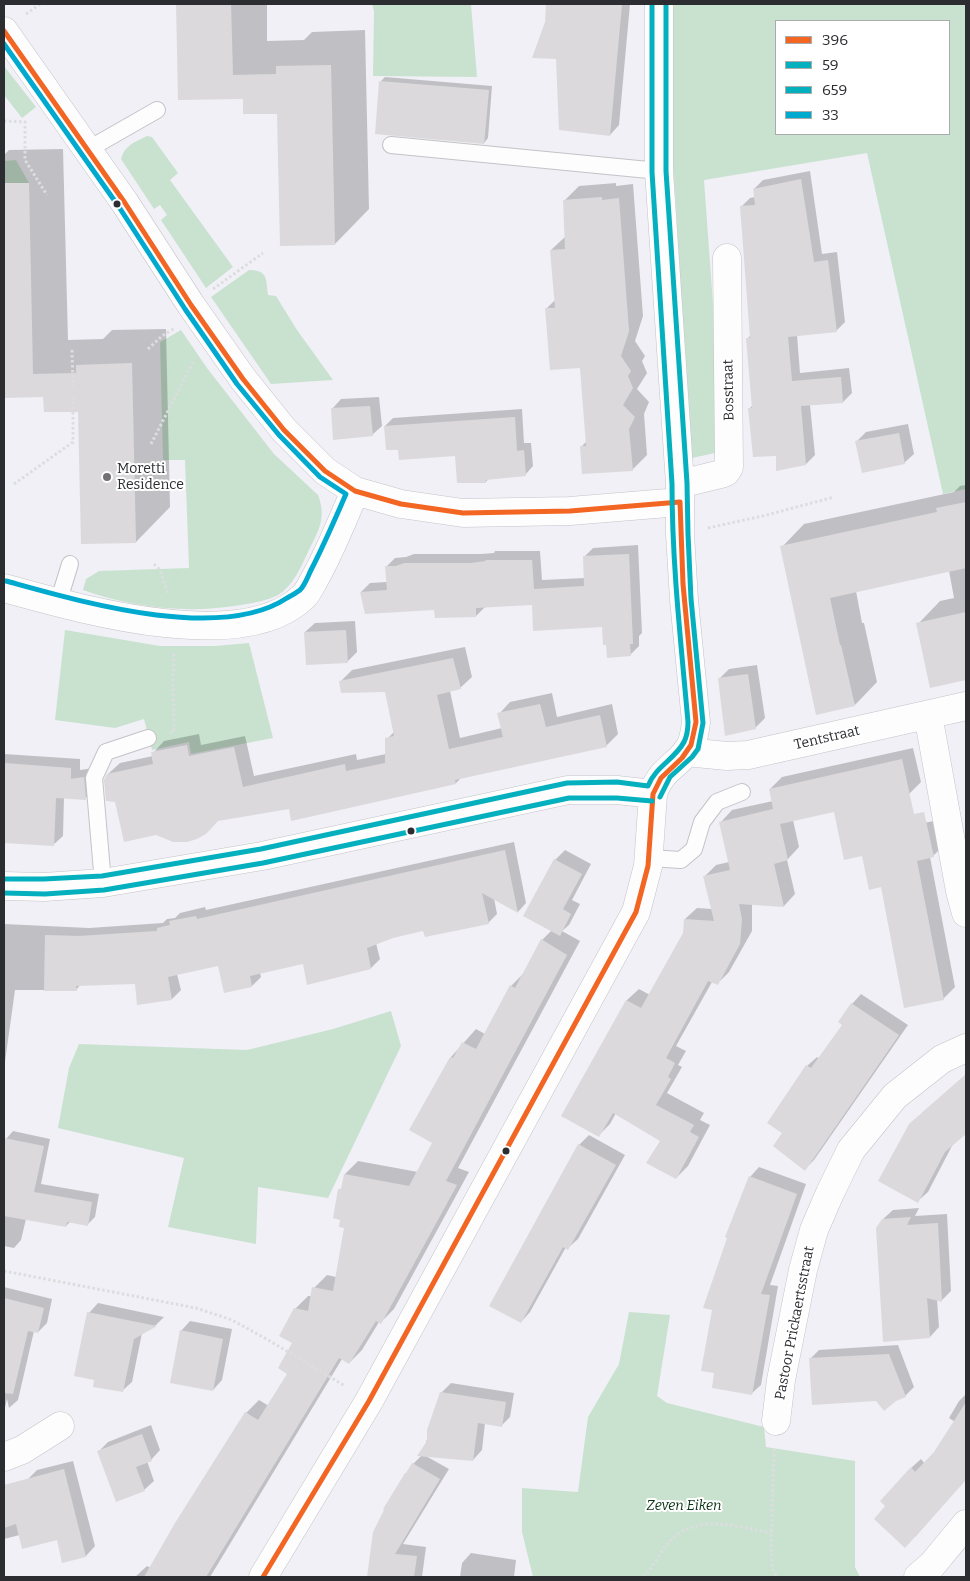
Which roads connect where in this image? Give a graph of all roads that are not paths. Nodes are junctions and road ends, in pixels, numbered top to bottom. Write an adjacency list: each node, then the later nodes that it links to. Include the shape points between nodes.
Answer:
1 (659, 4): 6 (street)
2 (4, 32): 5 (street, Bosstraat)
3 (157, 110): 5 (lane)
4 (391, 145): 6 (lane)
5 (87, 150): 8 (street, Bosstraat, via 190,305 284,430 324,471)
6 (658, 171): 9 (street)
7 (727, 258): 9 (street, Bosstraat, via 729,467 726,472)
8 (355, 490): 9 (street, Bosstraat, via 401,504 463,513 570,511); 12 (street, via 322,566 305,596 283,611 252,623 176,625 118,617)
9 (680, 493): 16 (street, via 684,600 696,722 693,739)
10 (70, 564): 12 (lane)
11 (4, 588): 12 (street)
12 (58, 603)
13 (966, 706): 14 (street, Tentstraat)
14 (928, 715): 16 (street, Tentstraat, via 748,755); 22 (street)
15 (148, 738): 20 (lane, via 106,752 94,778)
16 (686, 752): 18 (street, via 664,772)
17 (742, 792): 19 (lane, via 717,802 702,822 694,849 681,860)
18 (653, 794): 19 (street); 20 (street, via 568,790 262,856)
19 (649, 858): 28 (street, via 636,912 369,1401)
20 (102, 883): 21 (street)
21 (4, 886)
22 (966, 913)
23 (966, 1048): 24 (street, Pastoor Prickaertsstraat, via 942,1059 895,1096 851,1150 814,1230 781,1380)
24 (776, 1421)
25 (60, 1426): 26 (street, via 22,1450)
26 (4, 1457)
27 (966, 1524): 29 (street)
28 (263, 1577)
29 (918, 1577)

